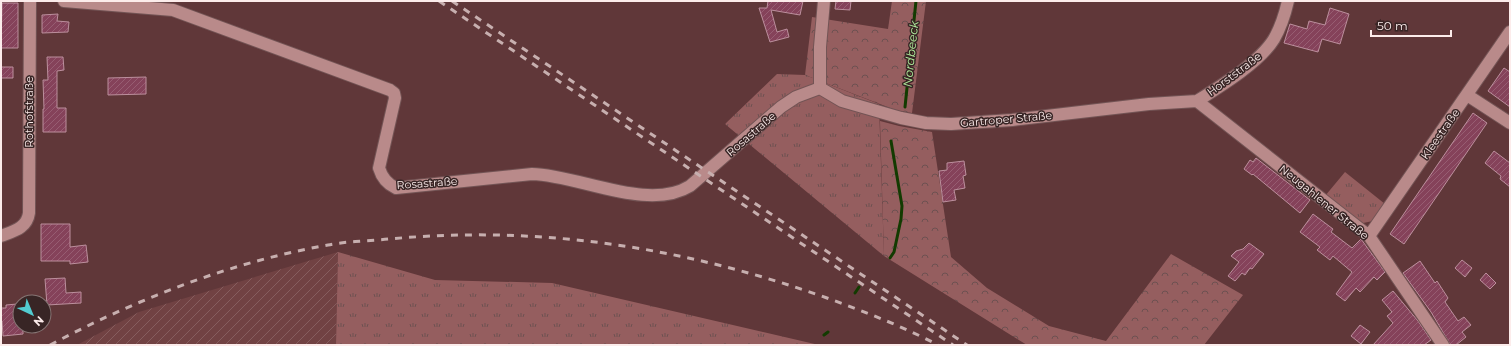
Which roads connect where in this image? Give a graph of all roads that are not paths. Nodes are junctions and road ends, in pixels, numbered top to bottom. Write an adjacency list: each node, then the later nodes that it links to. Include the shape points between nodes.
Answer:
1 (30, 1): 10 (street, Rothofstraße, via 29,213 22,227)
2 (64, 1): 6 (street, Rosastraße, via 173,10 390,90 395,98 379,168 386,181 396,188 543,174 638,194 671,194 690,186 781,107 796,97)
3 (824, 1): 6 (street)
4 (1288, 1): 8 (street, Horststraße, via 1278,31 1268,47 1233,77)
5 (1510, 32): 7 (street, Kleestraße)
6 (820, 88): 8 (street, Gartroper Straße, via 842,101 901,118 951,124)
7 (1467, 95): 9 (street); 11 (street, Kleestraße)
8 (1197, 101): 11 (street, Neugahlener Straße)
9 (1510, 123)
10 (1, 236)
11 (1369, 236): 12 (street, Neugahlener Straße)
12 (1443, 345)

